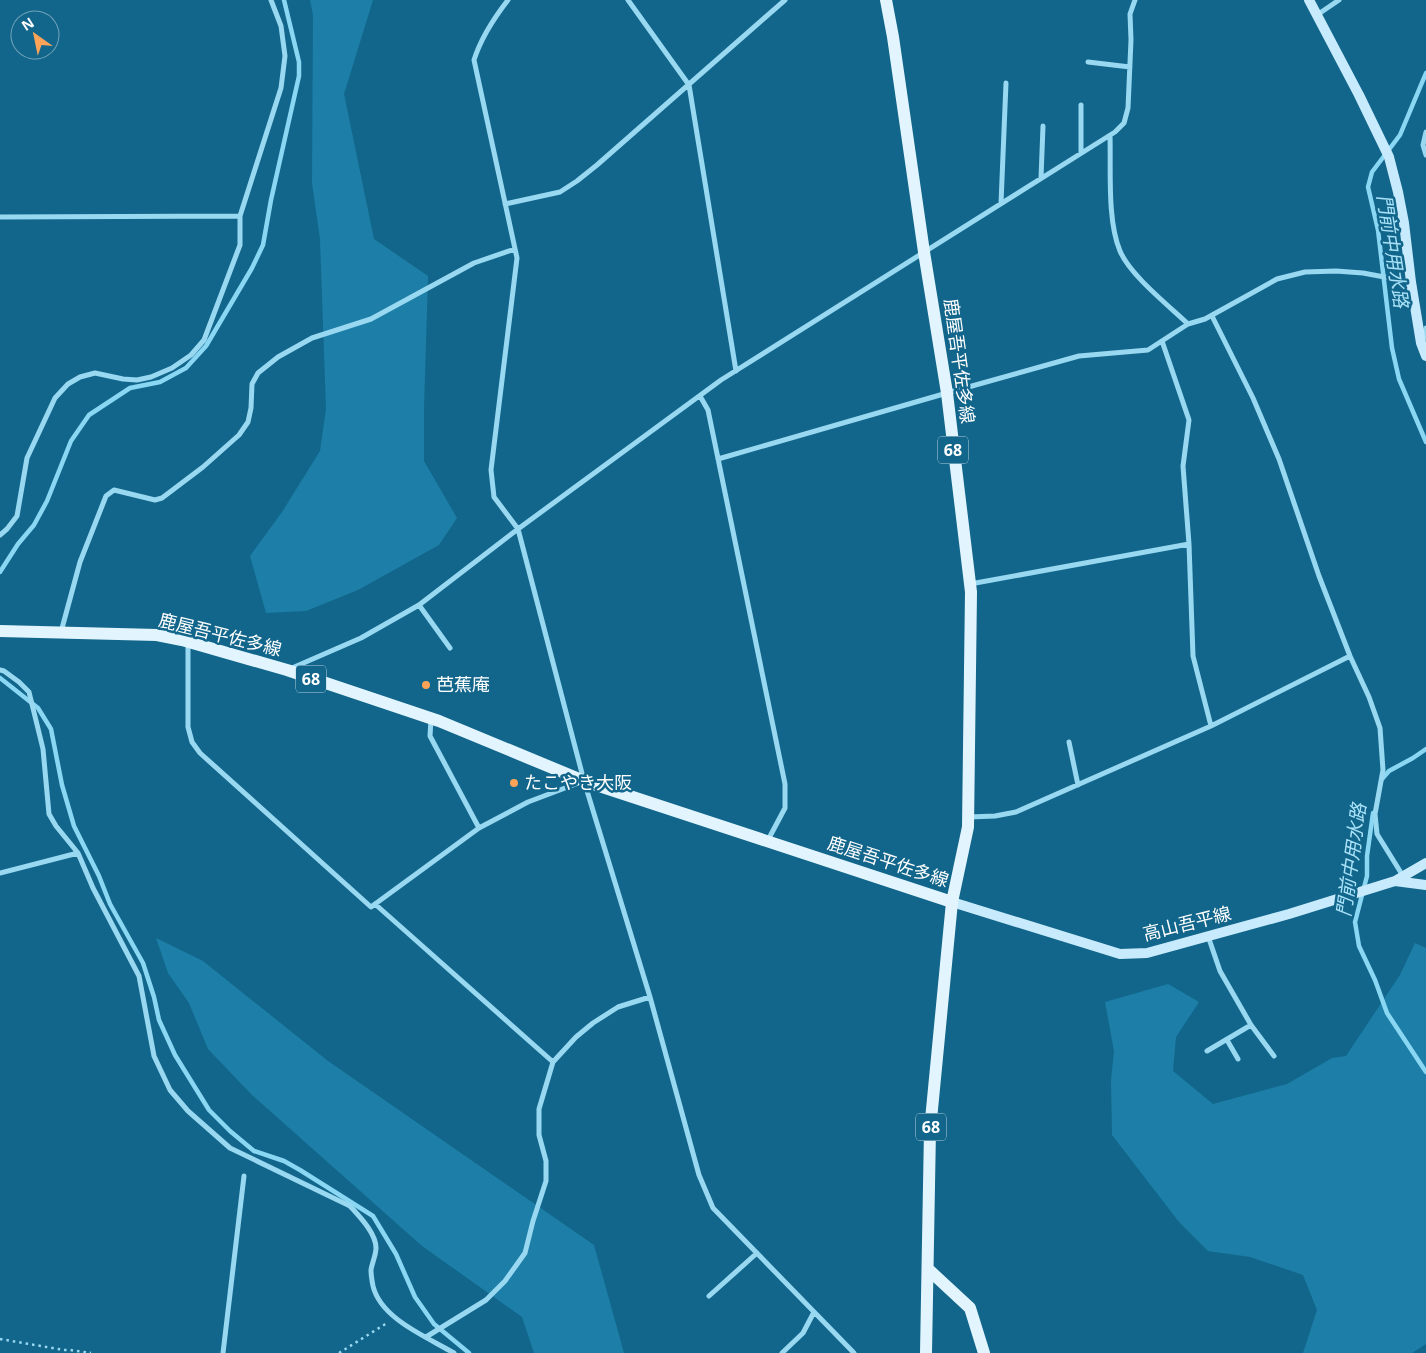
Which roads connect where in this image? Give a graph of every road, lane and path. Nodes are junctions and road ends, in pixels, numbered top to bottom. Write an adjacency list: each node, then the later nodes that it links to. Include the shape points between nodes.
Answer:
1 (271, 0): 23 (street, via 285,56 282,88)
2 (508, 0): 22 (street, via 484,37 474,60)
3 (628, 0): 13 (street)
4 (785, 0): 13 (street)
5 (886, 0): 26 (main road, 鹿屋吾平佐多線 / 68)
6 (1135, 0): 11 (street, via 1130,14)
7 (1309, 0): 9 (main road)
8 (1338, 0): 9 (street)
9 (1317, 15): 27 (main road, via 1388,157 1404,223)
10 (1088, 62): 11 (street)
11 (1130, 67): 17 (street, via 1124,123)
12 (1006, 82): 21 (street)
13 (689, 85): 22 (street, via 597,165 560,192); 34 (street)
14 (1081, 105): 18 (street)
15 (1043, 126): 20 (street)
16 (1426, 132): 19 (street)
17 (1110, 136): 18 (street); 29 (street, via 1114,230 1121,252 1135,274)
18 (1081, 154): 20 (street)
19 (1426, 155)
20 (1041, 178): 21 (street)
21 (1002, 203): 26 (street)
22 (505, 204): 25 (street)
23 (240, 216): 24 (street); 39 (street, via 240,245 204,340 172,368 152,378 130,380 95,373 68,384 55,398 27,458 17,516)
24 (0, 217)
25 (515, 249): 38 (street, via 517,258 491,470 494,497); 44 (street, via 474,263 371,319 312,338 278,357 258,373 252,384 252,408 239,435 162,498 155,500 114,490 106,496 80,562)
26 (924, 252): 34 (street); 35 (main road, 鹿屋吾平佐多線 / 68)
27 (1411, 282): 28 (street, via 1362,273 1305,272 1277,279); 32 (main road)
28 (1212, 316): 29 (street); 47 (street, via 1279,459)
29 (1188, 324): 31 (street)
30 (1426, 328): 32 (street)
31 (1162, 341): 35 (street, via 1148,350 1079,356); 40 (street, via 1189,420 1183,466)
32 (1422, 343): 33 (main road)
33 (1426, 356)
34 (736, 371): 36 (street)
35 (947, 392): 37 (street); 41 (main road, 鹿屋吾平佐多線 / 68)
36 (700, 396): 37 (street, via 708,410); 38 (street)
37 (718, 459): 57 (street, via 785,784 785,808)
38 (518, 529): 42 (street); 53 (street)
39 (0, 535)
40 (1189, 544): 41 (street); 51 (street, via 1193,656)
41 (970, 584): 55 (main road, 鹿屋吾平佐多線 / 68)
42 (419, 605): 46 (street); 49 (street, via 361,638)
43 (0, 631): 44 (main road, 鹿屋吾平佐多線 / 68)
44 (61, 632): 45 (main road, 鹿屋吾平佐多線 / 68, via 157,635)
45 (188, 642): 49 (main road, 鹿屋吾平佐多線 / 68); 64 (street, via 188,727 192,742 200,753 371,907)
46 (450, 648)
47 (1350, 656): 51 (street); 61 (street, via 1380,728 1383,770 1375,814 1377,834)
48 (0, 670): 58 (street, via 20,682 28,692 43,749 49,814)
49 (287, 670): 50 (main road, 鹿屋吾平佐多線 / 68)
50 (431, 718): 53 (main road, 鹿屋吾平佐多線 / 68); 56 (street, via 430,736)
51 (1211, 726): 54 (street)
52 (1069, 742): 54 (street)
53 (584, 780): 56 (street, via 528,802); 57 (main road, 鹿屋吾平佐多線 / 68); 66 (street)
54 (1078, 784): 55 (street, via 1016,812)
55 (968, 817): 63 (main road, 鹿屋吾平佐多線 / 68)
56 (479, 828): 64 (street)
57 (767, 840): 63 (main road, 鹿屋吾平佐多線 / 68)
58 (78, 853): 60 (street); 78 (street, via 139,976 154,1056 170,1090 188,1111 230,1148 350,1206 372,1234 376,1247 371,1271 374,1287 382,1305)
59 (1426, 863): 61 (main road, 高山吾平線)
60 (0, 873)
61 (1399, 878): 62 (main road); 65 (main road, 高山吾平線)
62 (1426, 885)
63 (952, 902): 65 (main road, 高山吾平線, via 1120,954 1147,953); 75 (main road, 68, via 930,1130)
64 (375, 904): 72 (street)
65 (1208, 936): 67 (street, via 1220,971)
66 (650, 997): 72 (street, via 618,1007 593,1023); 74 (street, via 699,1175 713,1208)
67 (1251, 1025): 68 (street); 70 (street)
68 (1227, 1040): 69 (street); 71 (street)
69 (1207, 1051)
70 (1274, 1056)
71 (1238, 1059)
72 (553, 1062): 79 (street, via 539,1109 539,1135 546,1161 546,1180 525,1253 486,1300)
73 (244, 1176): 82 (street)
74 (758, 1253): 76 (street); 77 (street)
75 (928, 1269): 87 (main road, 68); 88 (main road, via 970,1308)
76 (709, 1296)
77 (814, 1312): 85 (street, via 802,1333); 86 (street)
78 (395, 1319): 79 (street); 83 (path)
79 (426, 1337): 84 (street)
80 (0, 1339): 81 (path)
81 (90, 1353)
82 (223, 1353)
83 (338, 1353)
84 (454, 1353)
85 (782, 1353)
86 (854, 1353)
87 (926, 1353)
88 (984, 1353)

